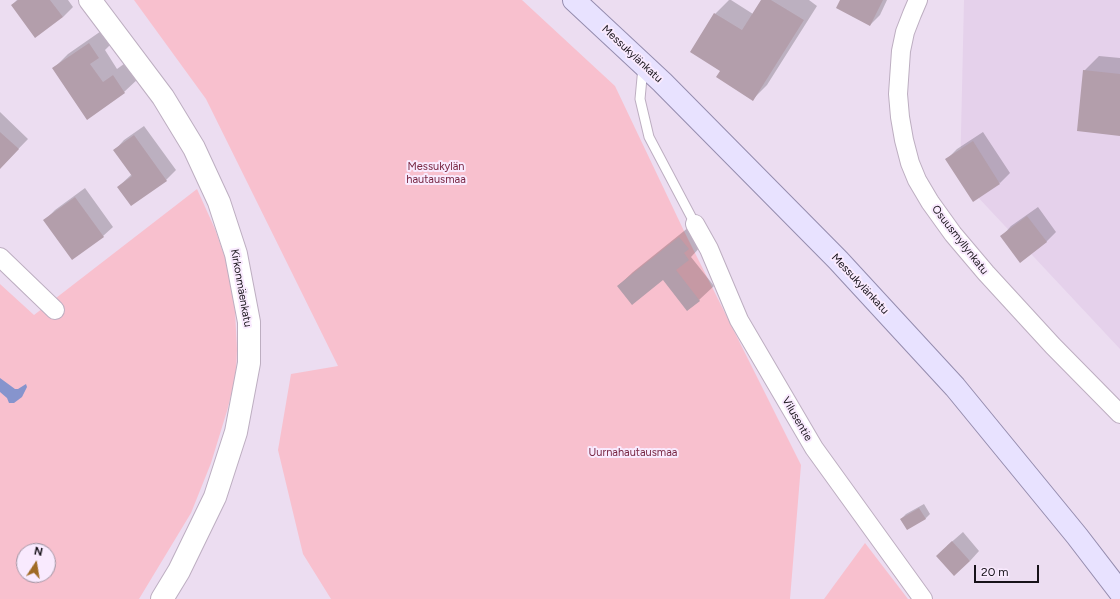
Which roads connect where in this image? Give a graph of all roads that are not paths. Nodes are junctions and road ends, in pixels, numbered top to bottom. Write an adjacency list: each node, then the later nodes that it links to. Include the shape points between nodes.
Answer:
1 (90, 0): 10 (main road, Kirkonmäenkatu, via 163,97 194,148 219,202 236,254 249,322 249,363 236,432 215,497)
2 (574, 0): 4 (main road, Messukylänkatu)
3 (918, 0): 8 (street, Osuusmyllynkatu, via 905,32 898,94 904,140 917,180 953,234 986,273 1052,346)
4 (643, 64): 5 (lane, via 640,99 649,137); 9 (main road, Messukylänkatu, via 838,260 955,387)
5 (695, 224): 11 (street, Vilusentie, via 709,249 739,320 814,448)
6 (0, 257): 7 (street)
7 (55, 310)
8 (1120, 414)
9 (1120, 592)
10 (162, 599)
11 (923, 599)

